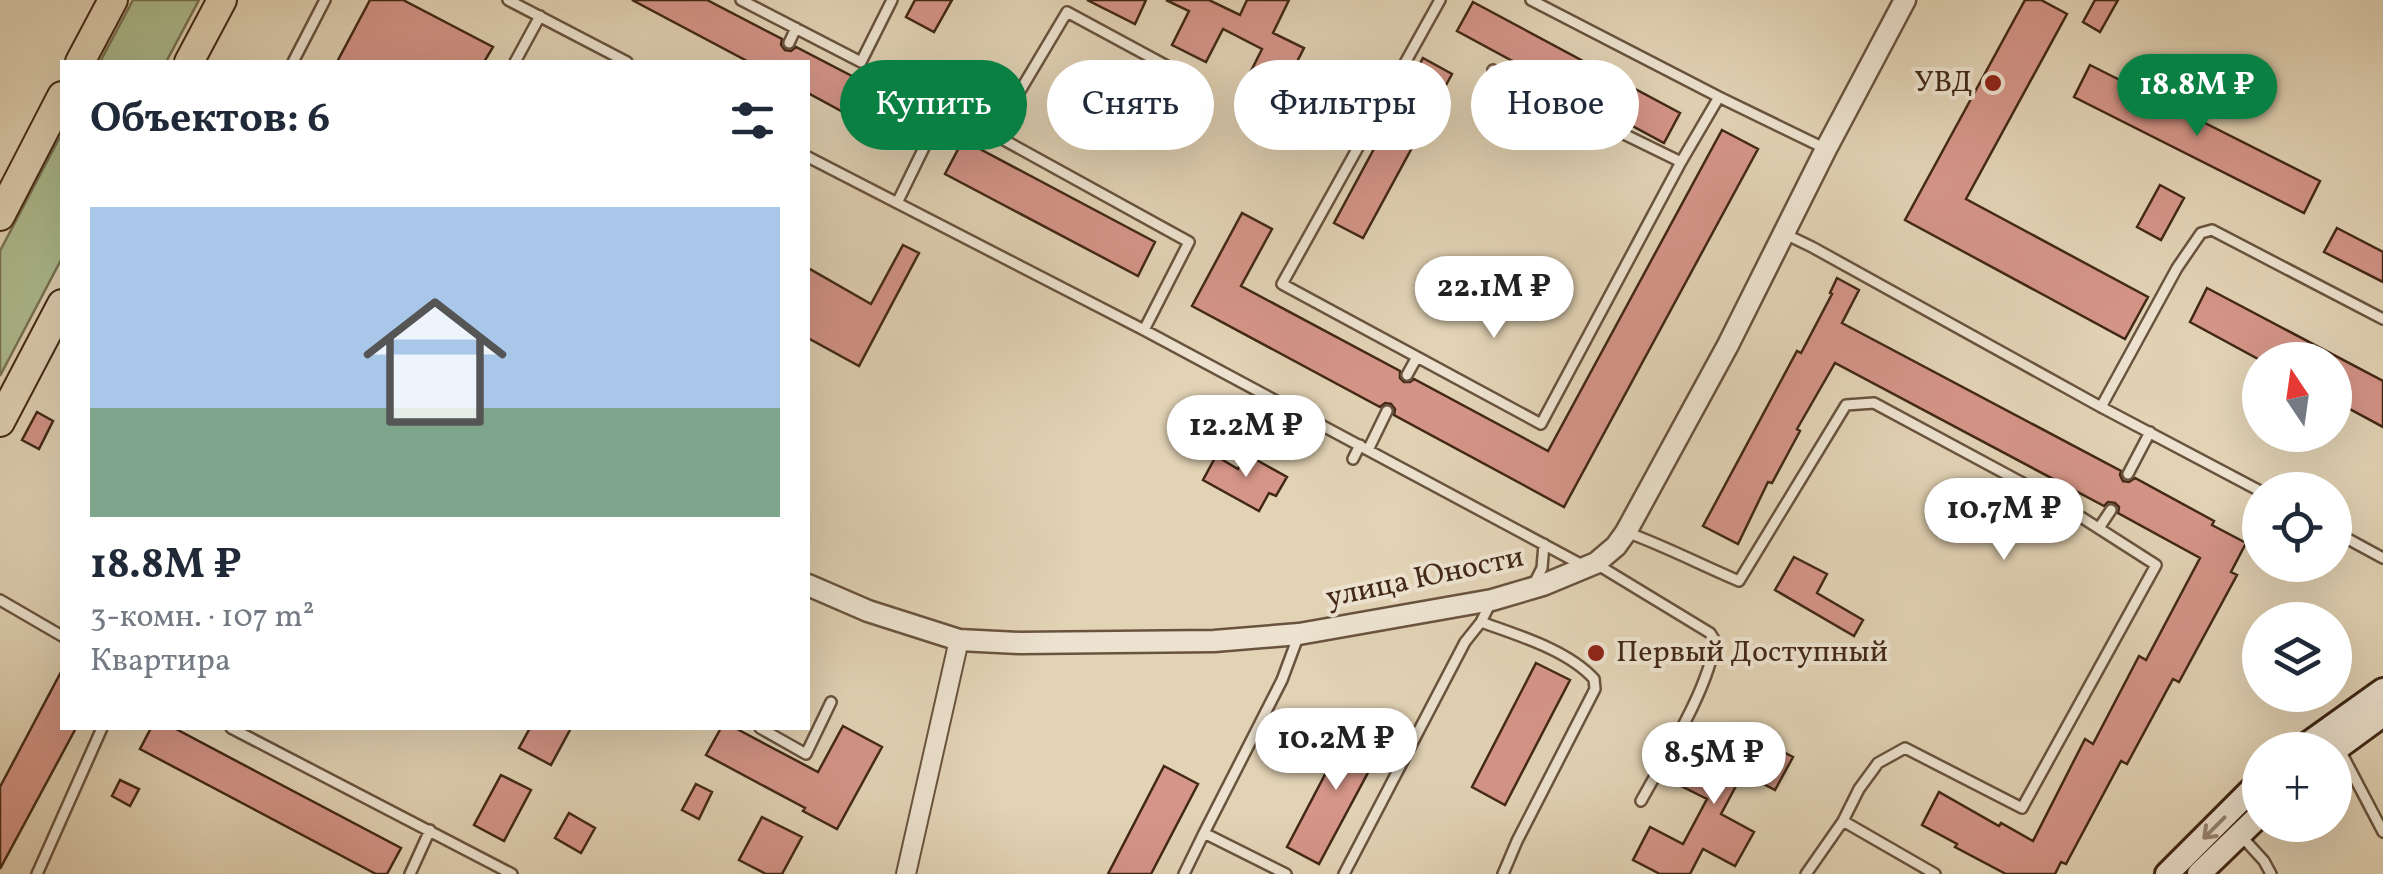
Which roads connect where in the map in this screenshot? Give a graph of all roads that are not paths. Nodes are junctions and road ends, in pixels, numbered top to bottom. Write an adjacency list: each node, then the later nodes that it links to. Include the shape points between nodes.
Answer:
1 (113, 0): 13 (main road)
2 (222, 0): 14 (main road)
3 (325, 0): 15 (lane)
4 (741, 0): 11 (lane)
5 (892, 0): 11 (lane, via 861,62)
6 (1440, 0): 35 (lane, via 1282,284)
7 (1531, 0): 20 (lane)
8 (1905, 0): 23 (street, улица Юности)
9 (514, 1): 10 (lane)
10 (540, 16): 16 (lane); 17 (lane)
11 (796, 28): 12 (lane)
12 (789, 43)
13 (81, 60)
14 (191, 60)
15 (294, 60)
16 (516, 60)
17 (622, 60)
18 (1156, 60): 19 (lane, via 1067,12)
19 (1027, 79)
20 (1719, 97): 23 (lane); 27 (lane)
21 (60, 99): 28 (main road)
22 (1639, 141): 27 (lane)
23 (1826, 149): 31 (street, улица Юности)
24 (923, 150): 29 (lane)
25 (1021, 150): 34 (lane, via 1189,242)
26 (810, 158): 29 (lane)
27 (1681, 162): 35 (lane, via 1541,424)
28 (9, 178): 30 (main road)
29 (897, 203): 34 (lane)
30 (0, 216)
31 (1785, 234): 37 (lane); 47 (street, улица Юности)
32 (60, 308): 39 (main road)
33 (2383, 319): 37 (lane, via 2212,230 2202,233)
34 (1144, 330): 41 (lane)
35 (1417, 357): 36 (lane)
36 (1407, 375)
37 (2101, 407): 40 (lane)
38 (1387, 411): 41 (lane)
39 (0, 422)
40 (2150, 432): 43 (lane); 44 (lane)
41 (1364, 448): 42 (lane); 49 (lane)
42 (1354, 459)
43 (2128, 474)
44 (2242, 481)
45 (2111, 510): 46 (lane)
46 (2099, 528): 47 (lane, via 1874,404 1846,405 1739,582); 71 (lane, via 2156,566 2022,808 1904,748 1878,762)
47 (1626, 532): 51 (street, улица Юности)
48 (2352, 541): 50 (lane)
49 (1544, 544): 51 (lane); 53 (lane)
50 (2383, 558)
51 (1591, 565): 53 (street, улица Юности); 70 (lane, via 1710,632 1715,641 1699,693)
52 (810, 587): 59 (street, улица Юности)
53 (1533, 588): 55 (street, улица Юности)
54 (0, 600): 58 (lane)
55 (1492, 600): 56 (lane); 57 (street, улица Юности)
56 (1480, 622): 82 (lane); 83 (lane, via 1531,640 1594,679)
57 (1299, 634): 59 (street, улица Юности, via 1214,641); 74 (lane)
58 (60, 635)
59 (959, 640): 79 (street)
60 (2383, 690): 66 (main road)
61 (831, 702): 65 (lane, via 806,754)
62 (2383, 715): 67 (main road)
63 (101, 730): 76 (lane)
64 (235, 730): 72 (lane)
65 (764, 730)
66 (2324, 732)
67 (2352, 737)
68 (2352, 775): 73 (lane)
69 (2242, 799): 86 (main road, one-way to 86)
70 (1641, 801)
71 (1843, 822): 84 (lane); 85 (lane)
72 (430, 830): 77 (lane); 78 (lane)
73 (2383, 832)
74 (1204, 833): 80 (lane); 81 (lane)
75 (2240, 834): 87 (main road); 88 (lane)
76 (37, 874)
77 (410, 874)
78 (512, 874)
79 (906, 874)
80 (1184, 874)
81 (1286, 874)
82 (1344, 874)
83 (1503, 874)
84 (1806, 874)
85 (1936, 874)
86 (2167, 874)
87 (2199, 874)
88 (2272, 874)

